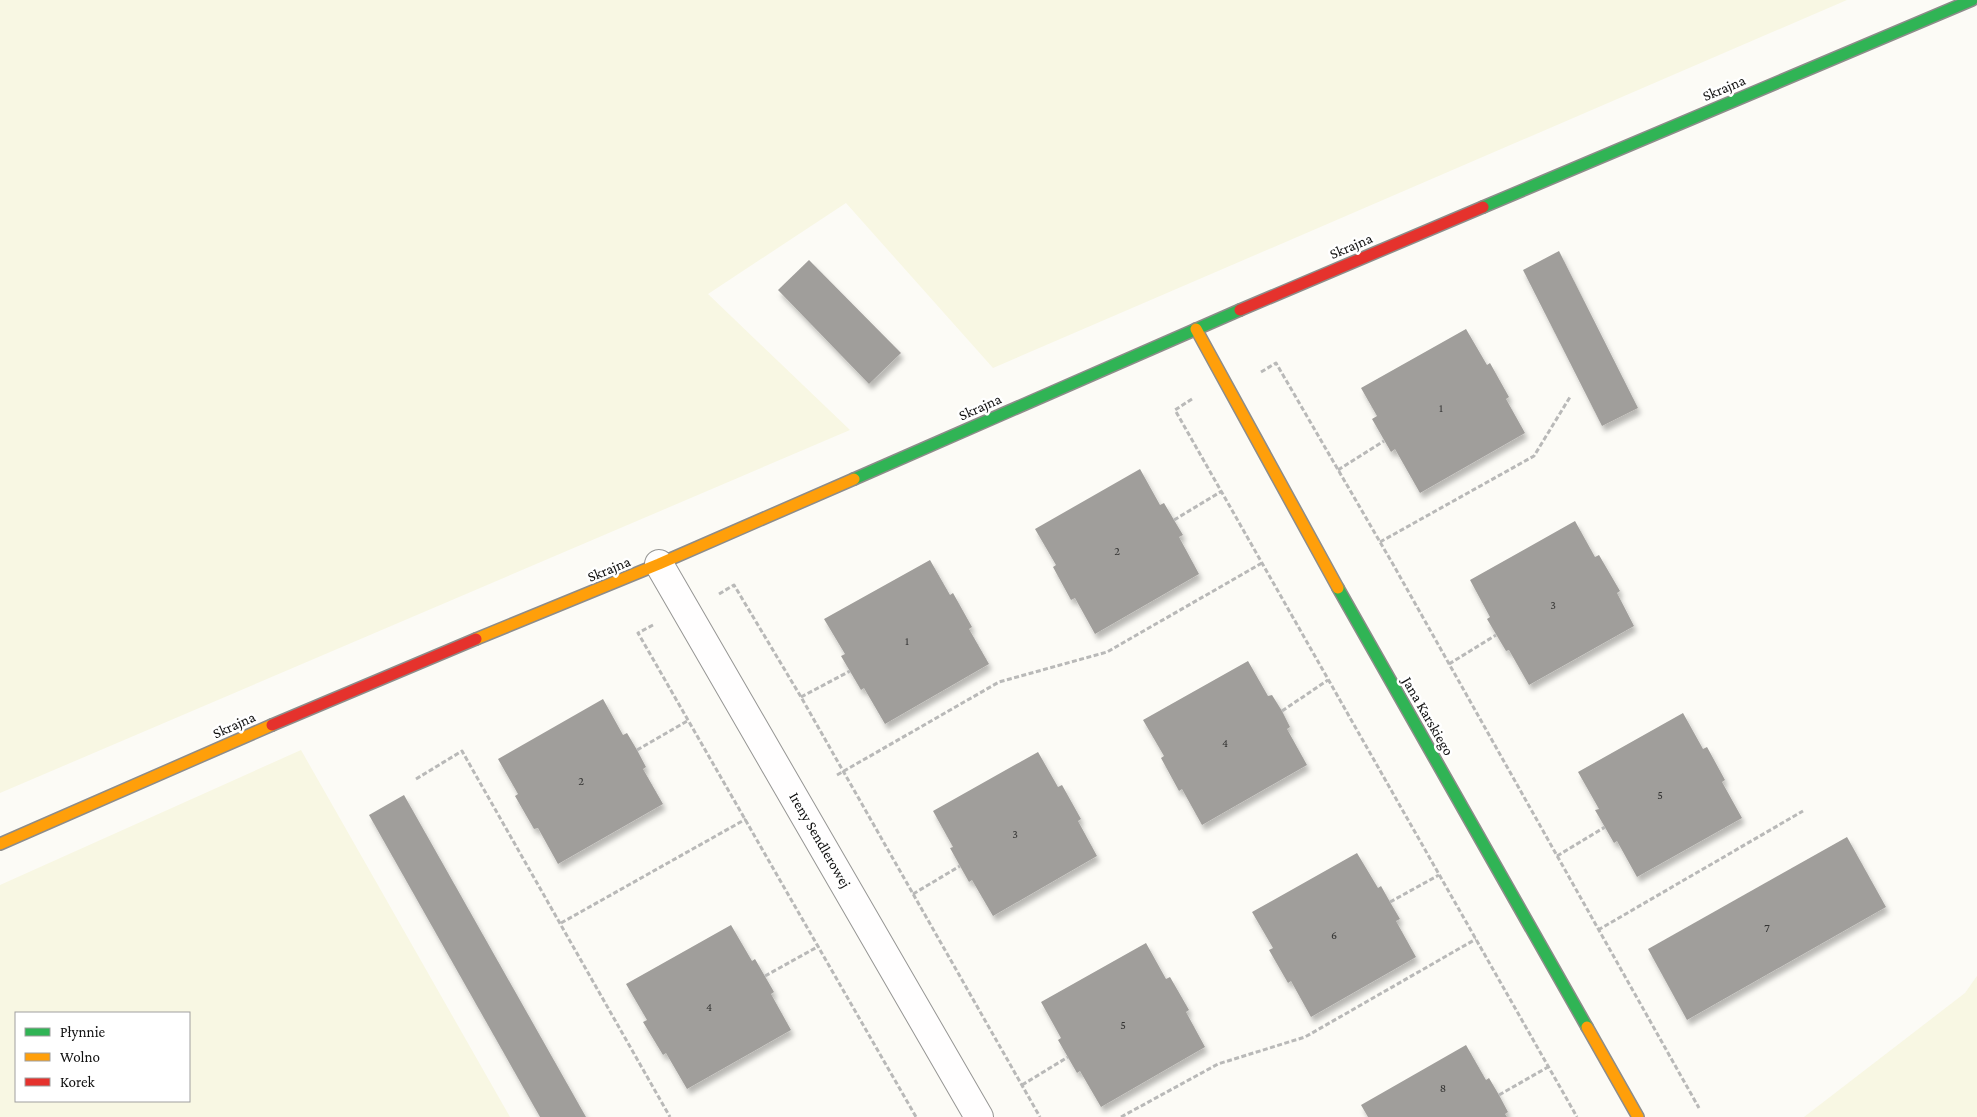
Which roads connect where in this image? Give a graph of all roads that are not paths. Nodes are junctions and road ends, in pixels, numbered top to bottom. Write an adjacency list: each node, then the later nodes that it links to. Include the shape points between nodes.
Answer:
1 (1972, 0): 2 (street, Skrajna)
2 (1196, 328): 3 (street, Skrajna); 6 (street, Jana Karskiego, via 1324,564)
3 (659, 564): 4 (street, Skrajna, via 370,682); 5 (street, Ireny Sendlerowej)
4 (0, 844)
5 (980, 1117)
6 (1638, 1117)

